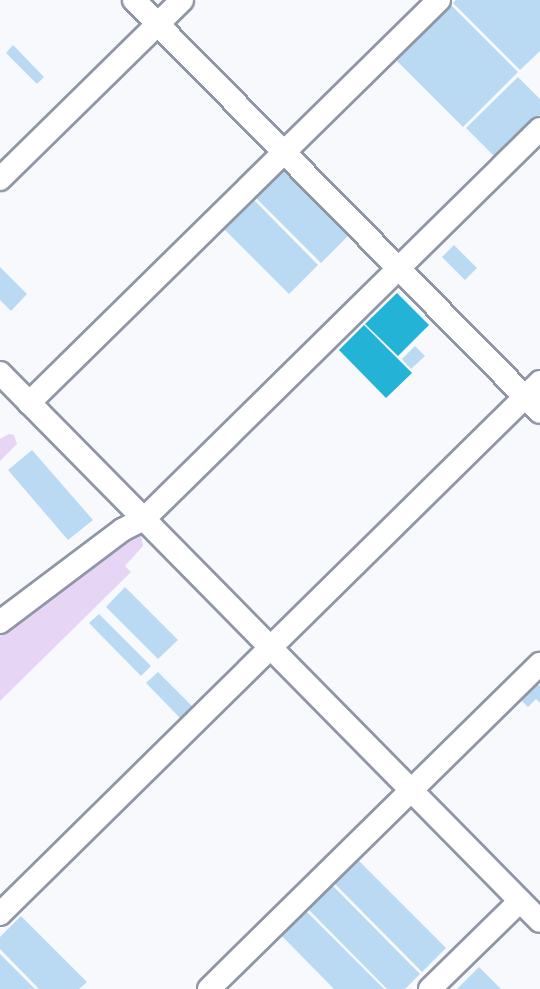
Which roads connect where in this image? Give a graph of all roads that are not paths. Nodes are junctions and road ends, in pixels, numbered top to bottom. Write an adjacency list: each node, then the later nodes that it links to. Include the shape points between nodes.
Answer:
1 (134, 0): 4 (street)
2 (182, 0): 4 (street)
3 (439, 0): 6 (street)
4 (158, 24): 6 (street); 7 (street)
5 (540, 129): 8 (street)
6 (284, 152): 8 (street); 11 (street)
7 (0, 179)
8 (399, 268): 10 (street); 12 (street)
9 (0, 373): 11 (street)
10 (535, 397): 14 (street)
11 (29, 403): 12 (street)
12 (144, 519): 13 (street, via 122,530); 14 (street)
13 (0, 622)
14 (271, 648): 16 (street); 18 (street)
15 (539, 666): 16 (street)
16 (411, 790): 17 (street); 20 (street)
17 (520, 901): 19 (street); 21 (street)
18 (0, 915)
19 (540, 921)
20 (209, 989)
21 (430, 989)

